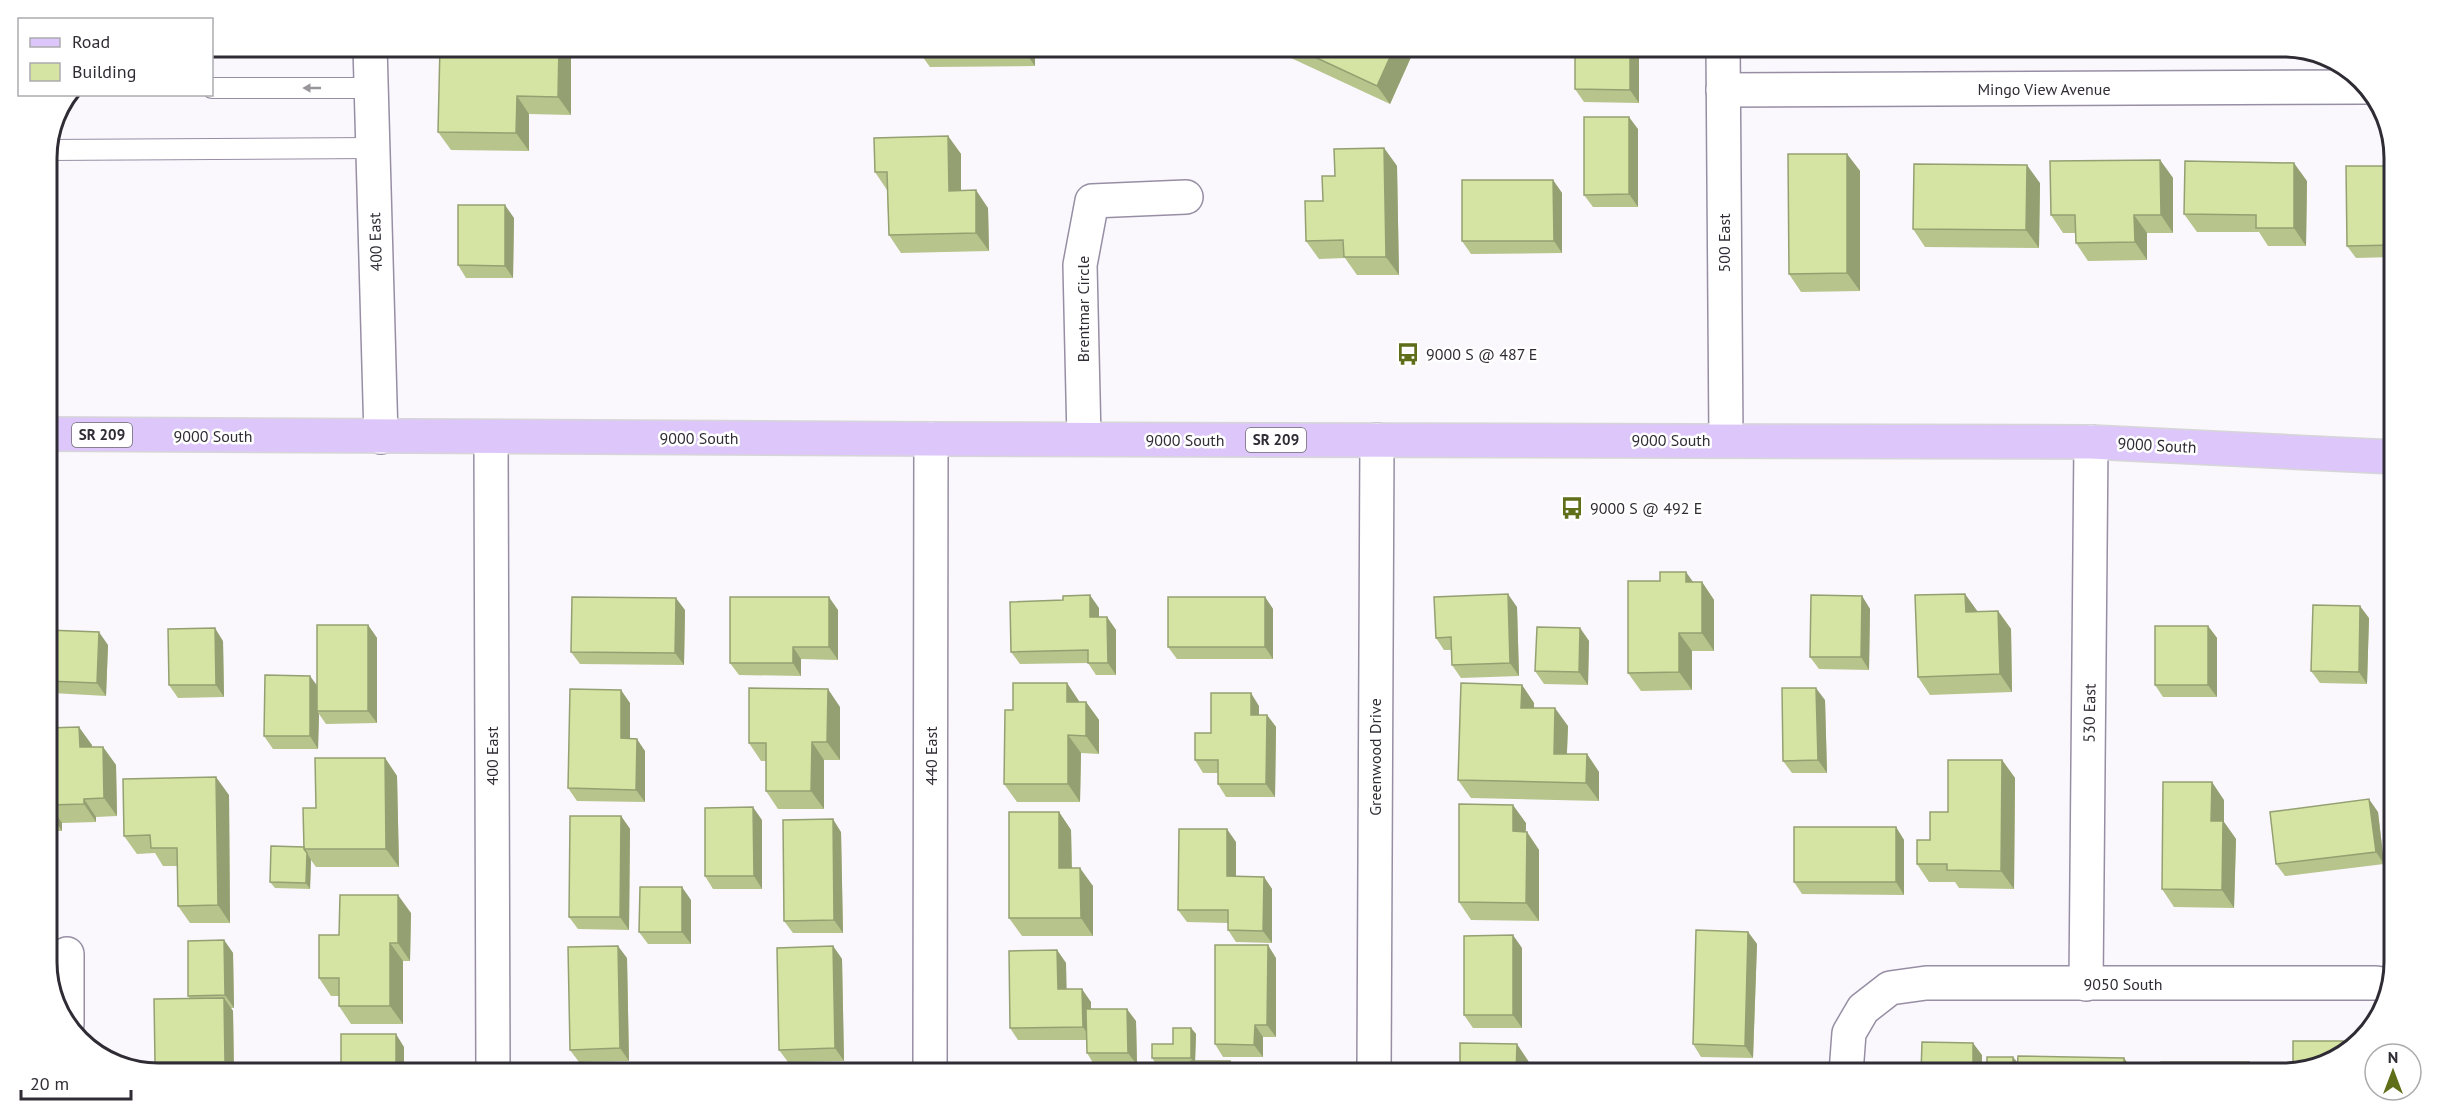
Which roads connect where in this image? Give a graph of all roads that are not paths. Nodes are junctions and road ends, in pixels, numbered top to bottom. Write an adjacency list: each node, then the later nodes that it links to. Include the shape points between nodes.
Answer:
1 (370, 57): 5 (street, 400 East)
2 (1723, 57): 6 (street, 500 East)
3 (2355, 87): 6 (street, Mingo View Avenue)
4 (213, 88): 5 (lane, one-way to 4)
5 (371, 88): 7 (street, 400 East)
6 (1723, 90): 16 (street, 500 East)
7 (372, 148): 8 (lane); 11 (street, 400 East)
8 (57, 150)
9 (1186, 196): 14 (street, Brentmar Circle, via 1092,201 1080,265)
10 (57, 435): 11 (main road, 9000 South / SR 209)
11 (381, 437): 12 (main road, 9000 South / SR 209)
12 (491, 438): 13 (main road, 9000 South / SR 209); 23 (street, 400 East)
13 (931, 440): 14 (main road, 9000 South / SR 209); 24 (street, 440 East)
14 (1084, 440): 15 (main road, 9000 South / SR 209)
15 (1377, 440): 16 (main road, 9000 South / SR 209); 25 (street, Greenwood Drive)
16 (1726, 440): 17 (main road, 9000 South / SR 209)
17 (2091, 442): 18 (main road, 9000 South / SR 209); 20 (street, 530 East)
18 (2384, 457)
19 (67, 954): 22 (street)
20 (2086, 984): 21 (street, 9050 South); 26 (street, 9050 South, via 1926,983 1890,988 1863,1009 1849,1033)
21 (2381, 984)
22 (67, 1007)
23 (493, 1063)
24 (930, 1063)
25 (1374, 1063)
26 (1847, 1063)

